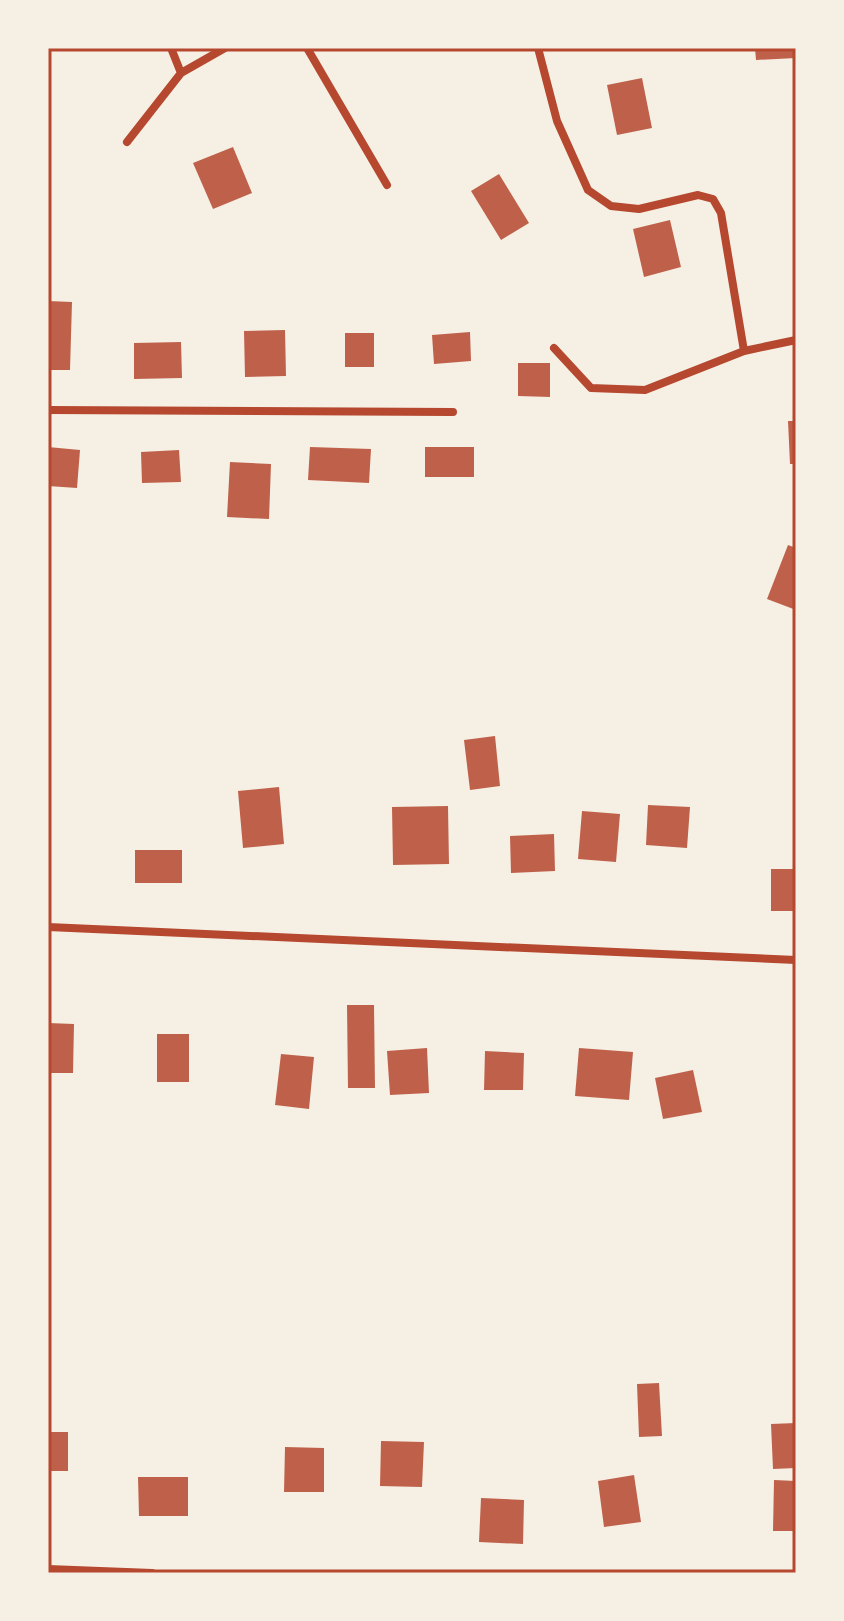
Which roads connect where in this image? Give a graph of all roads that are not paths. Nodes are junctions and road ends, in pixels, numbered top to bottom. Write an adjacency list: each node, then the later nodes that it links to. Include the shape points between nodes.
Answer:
1 (171, 48): 5 (street)
2 (225, 48): 5 (street)
3 (307, 48): 7 (street)
4 (538, 48): 10 (street, via 557,121 588,190 611,206 639,209 698,195 713,199 721,213)
5 (181, 73): 6 (street)
6 (127, 142)
7 (387, 185)
8 (796, 340): 10 (street)
9 (554, 348): 10 (street, via 591,388 645,390)
10 (744, 351)
11 (48, 410): 12 (street)
12 (453, 412)
13 (48, 927): 14 (street)
14 (796, 960)
15 (48, 1569): 16 (street)
16 (136, 1573): 17 (street)
17 (152, 1573)

